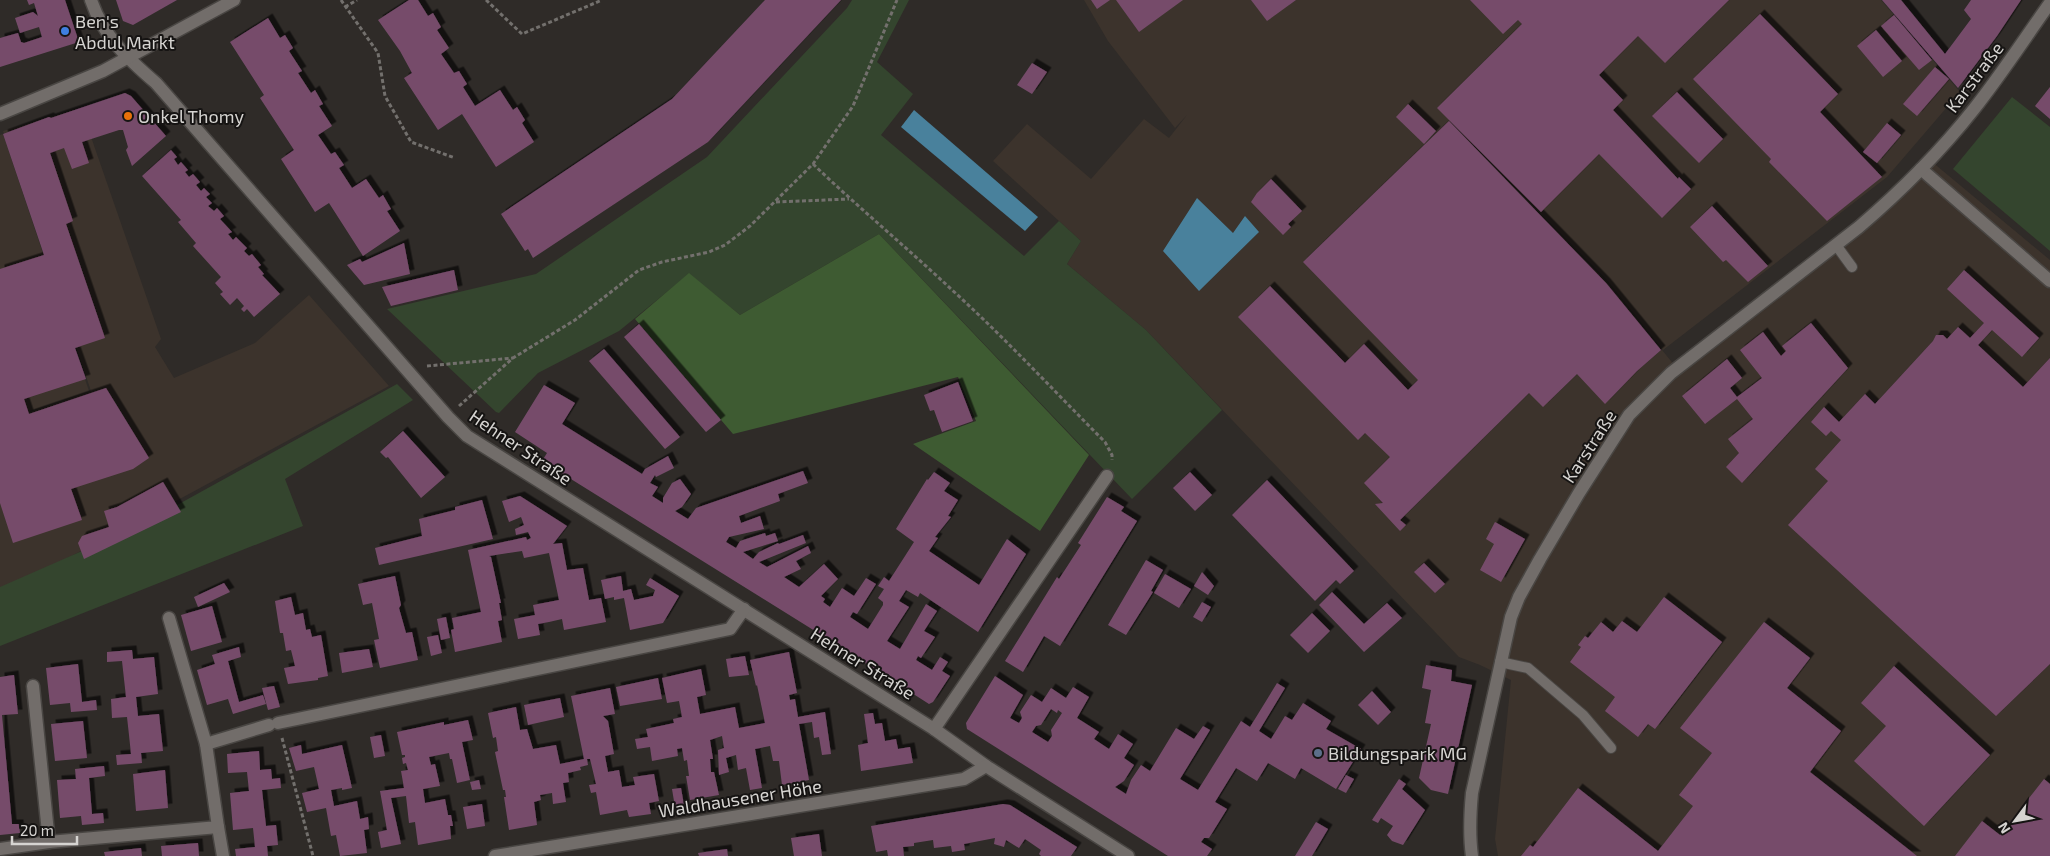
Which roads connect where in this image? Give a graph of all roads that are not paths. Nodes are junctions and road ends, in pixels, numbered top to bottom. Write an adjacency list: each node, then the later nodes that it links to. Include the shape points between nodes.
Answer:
1 (91, 0): 4 (street, Hehner Straße, via 107,34)
2 (234, 0): 4 (street)
3 (2050, 3): 6 (street, Karstraße, via 1974,108)
4 (127, 58): 5 (street); 11 (street, Hehner Straße, via 156,83 467,436)
5 (0, 114)
6 (1921, 169): 7 (street, Karstraße, via 1886,204); 9 (street)
7 (1836, 245): 8 (lane); 13 (street, Karstraße, via 1672,372 1629,415 1519,597)
8 (1852, 267)
9 (2050, 280)
10 (1107, 476): 15 (street)
11 (744, 609): 15 (street, Hehner Straße); 16 (street, via 730,629 273,724)
12 (168, 618): 16 (street)
13 (1500, 662): 17 (lane, via 1528,668 1583,715); 25 (street, Karstraße, via 1472,793)
14 (33, 686): 20 (street)
15 (934, 729): 18 (street, Hehner Straße)
16 (206, 744): 19 (street)
17 (1611, 748)
18 (986, 766): 23 (street, Waldhausener Höhe, via 964,779); 24 (street, Hehner Straße)
19 (218, 827): 20 (street); 22 (street)
20 (49, 842): 21 (street)
21 (0, 850)
22 (223, 856)
23 (495, 856)
24 (1128, 856)
25 (1472, 856)

